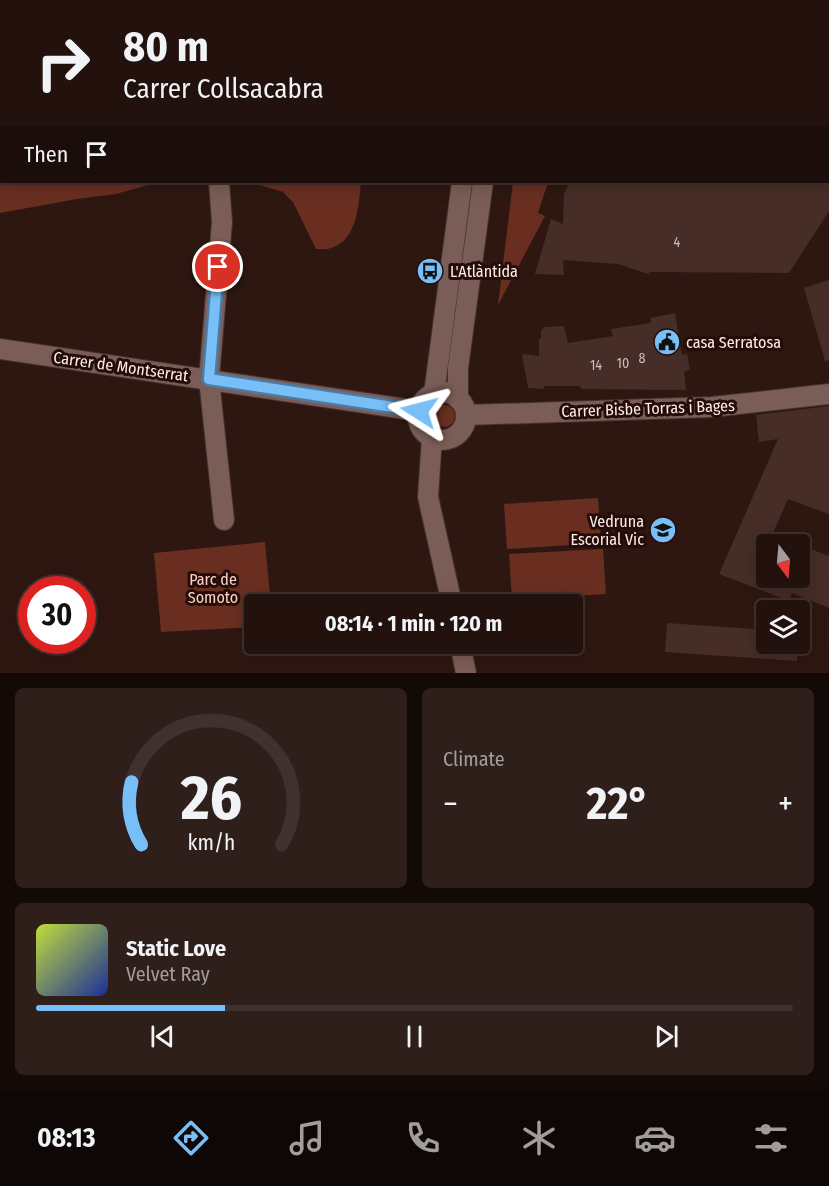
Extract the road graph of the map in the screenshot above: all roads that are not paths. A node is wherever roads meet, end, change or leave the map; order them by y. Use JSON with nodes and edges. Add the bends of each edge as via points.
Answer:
{"nodes":[{"id":1,"x":219,"y":183,"type":"edge"},
{"id":2,"x":462,"y":183,"type":"edge"},
{"id":3,"x":483,"y":183,"type":"edge"},
{"id":4,"x":0,"y":349,"type":"edge"},
{"id":5,"x":209,"y":379,"type":"junction"},
{"id":6,"x":434,"y":394,"type":"junction"},
{"id":7,"x":829,"y":394,"type":"edge"},
{"id":8,"x":462,"y":407,"type":"junction"},
{"id":9,"x":419,"y":411,"type":"junction"},
{"id":10,"x":432,"y":437,"type":"junction"},
{"id":11,"x":224,"y":520,"type":"dead end"},
{"id":12,"x":450,"y":594,"type":"edge"},
{"id":13,"x":462,"y":654,"type":"edge"},
{"id":14,"x":466,"y":673,"type":"edge"}],
"edges":[{"from":1,"to":5,"type":"street","via":[[222,222]]},
{"from":2,"to":6,"type":"street"},
{"from":3,"to":8,"type":"street","via":[[458,368]]},
{"from":4,"to":5,"type":"street","name":"Carrer de Montserrat"},
{"from":5,"to":9,"type":"street","name":"Carrer de Montserrat"},
{"from":5,"to":11,"type":"street"},
{"from":6,"to":8,"type":"street","via":[[447,393]]},
{"from":6,"to":9,"type":"street"},
{"from":7,"to":8,"type":"street","name":"Carrer Bisbe Torras i Bages","via":[[712,407]]},
{"from":8,"to":10,"type":"street","via":[[464,425],[458,434],[448,439]]},
{"from":9,"to":10,"type":"street","via":[[420,424]]},
{"from":10,"to":12,"type":"street","via":[[428,497]]},
{"from":13,"to":14,"type":"street"}]}
